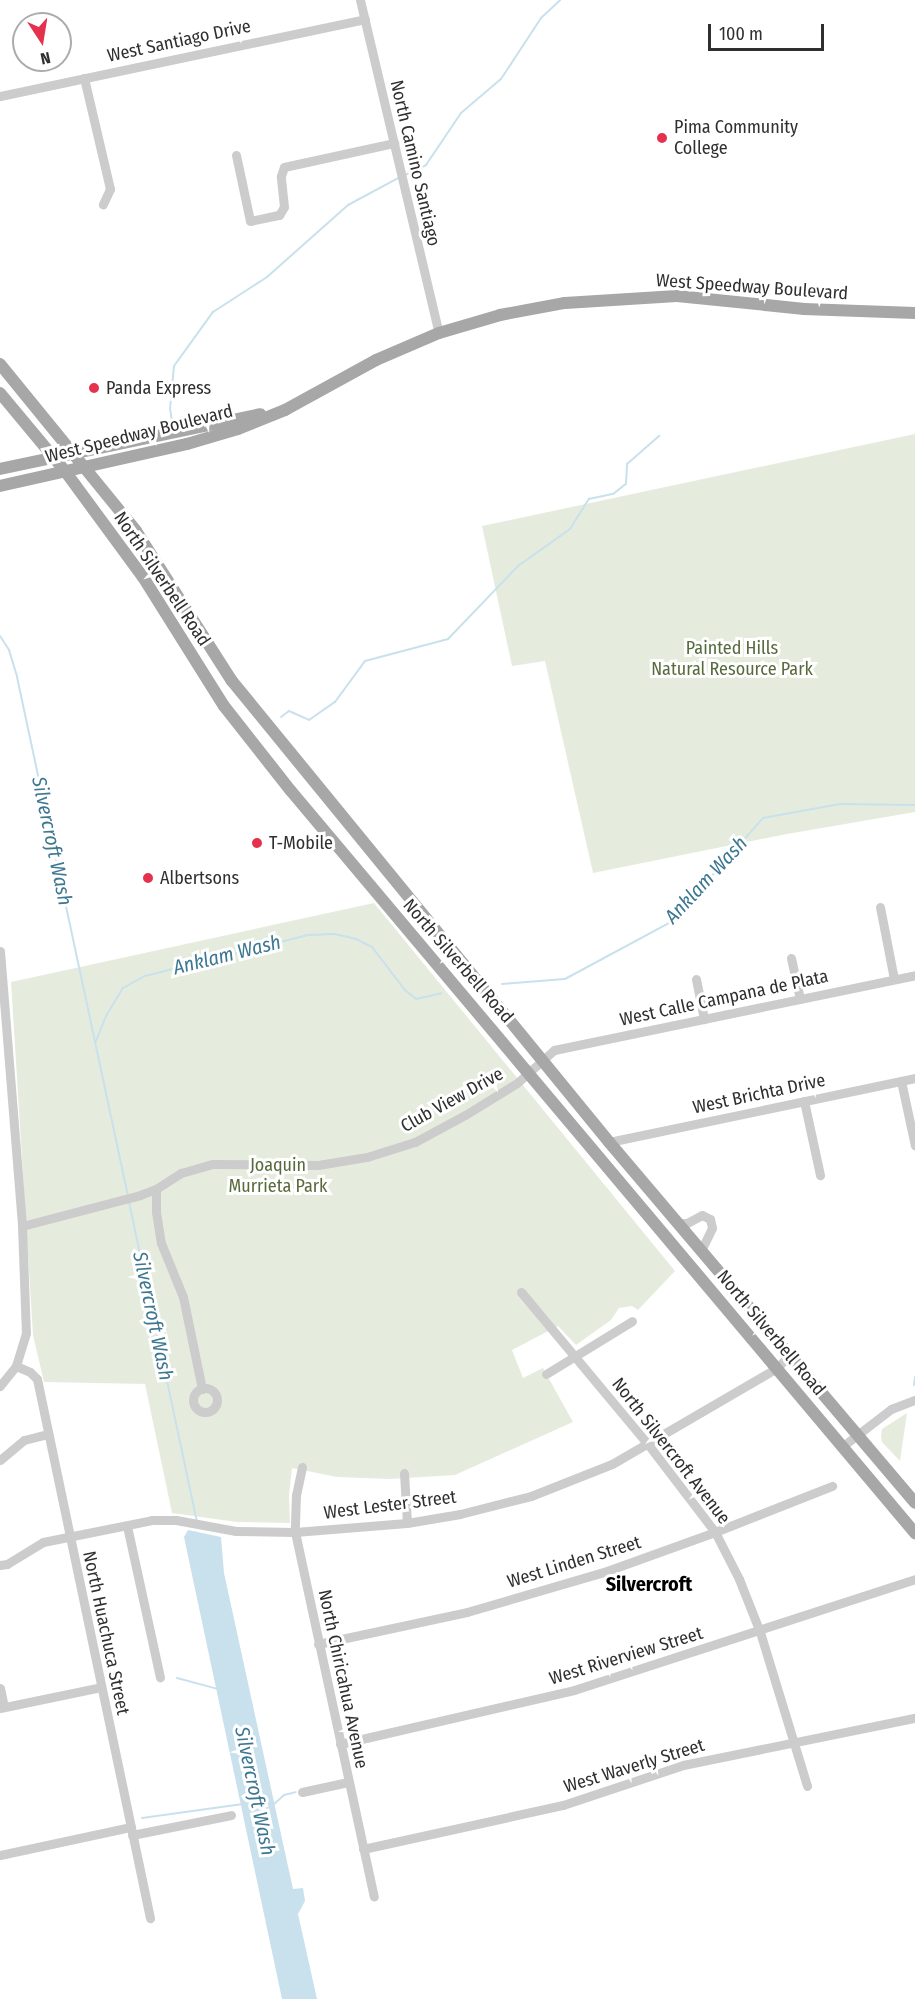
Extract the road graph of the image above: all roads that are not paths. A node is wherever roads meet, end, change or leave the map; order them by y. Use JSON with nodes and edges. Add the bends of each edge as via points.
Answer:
{"nodes":[{"id":1,"x":360,"y":0,"type":"edge"},
{"id":2,"x":365,"y":19,"type":"junction"},
{"id":3,"x":84,"y":78,"type":"junction"},
{"id":4,"x":0,"y":96,"type":"edge"},
{"id":5,"x":394,"y":143,"type":"junction"},
{"id":6,"x":236,"y":155,"type":"dead end"},
{"id":7,"x":103,"y":204,"type":"dead end"},
{"id":8,"x":915,"y":313,"type":"edge"},
{"id":9,"x":439,"y":333,"type":"junction"},
{"id":10,"x":0,"y":364,"type":"edge"},
{"id":11,"x":0,"y":393,"type":"edge"},
{"id":12,"x":285,"y":410,"type":"junction"},
{"id":13,"x":74,"y":454,"type":"junction"},
{"id":14,"x":54,"y":458,"type":"junction"},
{"id":15,"x":85,"y":468,"type":"junction"},
{"id":16,"x":0,"y":470,"type":"edge"},
{"id":17,"x":65,"y":471,"type":"junction"},
{"id":18,"x":0,"y":486,"type":"edge"},
{"id":19,"x":880,"y":907,"type":"dead end"},
{"id":20,"x":0,"y":951,"type":"edge"},
{"id":21,"x":791,"y":958,"type":"dead end"},
{"id":22,"x":915,"y":975,"type":"edge"},
{"id":23,"x":696,"y":979,"type":"dead end"},
{"id":24,"x":894,"y":979,"type":"junction"},
{"id":25,"x":800,"y":999,"type":"junction"},
{"id":26,"x":704,"y":1019,"type":"junction"},
{"id":27,"x":544,"y":1059,"type":"junction"},
{"id":28,"x":529,"y":1072,"type":"junction"},
{"id":29,"x":915,"y":1078,"type":"edge"},
{"id":30,"x":901,"y":1081,"type":"junction"},
{"id":31,"x":804,"y":1101,"type":"junction"},
{"id":32,"x":609,"y":1142,"type":"junction"},
{"id":33,"x":915,"y":1146,"type":"edge"},
{"id":34,"x":596,"y":1152,"type":"junction"},
{"id":35,"x":820,"y":1175,"type":"dead end"},
{"id":36,"x":156,"y":1189,"type":"junction"},
{"id":37,"x":677,"y":1223,"type":"junction"},
{"id":38,"x":22,"y":1227,"type":"junction"},
{"id":39,"x":701,"y":1251,"type":"junction"},
{"id":40,"x":521,"y":1292,"type":"dead end"},
{"id":41,"x":632,"y":1321,"type":"dead end"},
{"id":42,"x":790,"y":1354,"type":"junction"},
{"id":43,"x":575,"y":1357,"type":"junction"},
{"id":44,"x":16,"y":1366,"type":"junction"},
{"id":45,"x":777,"y":1368,"type":"junction"},
{"id":46,"x":546,"y":1374,"type":"dead end"},
{"id":47,"x":0,"y":1386,"type":"edge"},
{"id":48,"x":202,"y":1389,"type":"dead end"},
{"id":49,"x":915,"y":1400,"type":"edge"},
{"id":50,"x":857,"y":1433,"type":"junction"},
{"id":51,"x":48,"y":1434,"type":"junction"},
{"id":52,"x":647,"y":1443,"type":"junction"},
{"id":53,"x":843,"y":1446,"type":"junction"},
{"id":54,"x":0,"y":1460,"type":"edge"},
{"id":55,"x":302,"y":1467,"type":"dead end"},
{"id":56,"x":404,"y":1473,"type":"dead end"},
{"id":57,"x":832,"y":1486,"type":"dead end"},
{"id":58,"x":915,"y":1503,"type":"edge"},
{"id":59,"x":407,"y":1523,"type":"junction"},
{"id":60,"x":127,"y":1526,"type":"junction"},
{"id":61,"x":295,"y":1532,"type":"junction"},
{"id":62,"x":715,"y":1532,"type":"junction"},
{"id":63,"x":915,"y":1533,"type":"edge"},
{"id":64,"x":69,"y":1536,"type":"junction"},
{"id":65,"x":0,"y":1565,"type":"edge"},
{"id":66,"x":915,"y":1579,"type":"edge"},
{"id":67,"x":760,"y":1632,"type":"junction"},
{"id":68,"x":318,"y":1644,"type":"junction"},
{"id":69,"x":160,"y":1677,"type":"dead end"},
{"id":70,"x":101,"y":1687,"type":"junction"},
{"id":71,"x":0,"y":1688,"type":"edge"},
{"id":72,"x":2,"y":1708,"type":"edge"},
{"id":73,"x":915,"y":1718,"type":"edge"},
{"id":74,"x":795,"y":1741,"type":"junction"},
{"id":75,"x":340,"y":1744,"type":"junction"},
{"id":76,"x":348,"y":1782,"type":"junction"},
{"id":77,"x":807,"y":1786,"type":"dead end"},
{"id":78,"x":302,"y":1792,"type":"dead end"},
{"id":79,"x":231,"y":1815,"type":"dead end"},
{"id":80,"x":132,"y":1831,"type":"junction"},
{"id":81,"x":363,"y":1849,"type":"junction"},
{"id":82,"x":0,"y":1855,"type":"edge"},
{"id":83,"x":374,"y":1897,"type":"dead end"},
{"id":84,"x":150,"y":1918,"type":"dead end"}],
"edges":[{"from":1,"to":2,"type":"street","name":"North Camino Santiago"},
{"from":2,"to":3,"type":"street","name":"West Santiago Drive"},
{"from":2,"to":5,"type":"street","name":"North Camino Santiago"},
{"from":3,"to":4,"type":"street","name":"West Santiago Drive"},
{"from":3,"to":7,"type":"street","via":[[110,189]]},
{"from":5,"to":6,"type":"street","via":[[284,167],[284,207],[279,215],[250,221]]},
{"from":5,"to":9,"type":"street","name":"North Camino Santiago"},
{"from":8,"to":9,"type":"main road","name":"West Speedway Boulevard","via":[[804,309],[676,296],[565,303],[500,315]]},
{"from":9,"to":12,"type":"main road","name":"West Speedway Boulevard","via":[[376,360]]},
{"from":10,"to":13,"type":"main road","name":"North Silverbell Road"},
{"from":11,"to":14,"type":"main road","name":"North Silverbell Road"},
{"from":12,"to":13,"type":"main road","name":"West Speedway Boulevard"},
{"from":12,"to":15,"type":"main road","name":"West Speedway Boulevard","via":[[194,443]]},
{"from":13,"to":14,"type":"main road","name":"West Speedway Boulevard"},
{"from":13,"to":15,"type":"main road","name":"North Silverbell Road"},
{"from":14,"to":16,"type":"main road","name":"West Speedway Boulevard"},
{"from":14,"to":17,"type":"main road","name":"North Silverbell Road"},
{"from":15,"to":17,"type":"main road","name":"West Speedway Boulevard"},
{"from":15,"to":27,"type":"main road","name":"North Silverbell Road","via":[[136,531],[228,676]]},
{"from":17,"to":18,"type":"main road","name":"West Speedway Boulevard"},
{"from":17,"to":28,"type":"main road","name":"North Silverbell Road","via":[[143,577],[224,706],[346,859]]},
{"from":19,"to":24,"type":"street"},
{"from":20,"to":38,"type":"street"},
{"from":21,"to":25,"type":"street"},
{"from":22,"to":24,"type":"street","name":"West Calle Campana de Plata"},
{"from":23,"to":26,"type":"street"},
{"from":24,"to":25,"type":"street","name":"West Calle Campana de Plata"},
{"from":25,"to":26,"type":"street","name":"West Calle Campana de Plata"},
{"from":26,"to":27,"type":"street","name":"West Calle Campana de Plata","via":[[554,1050]]},
{"from":27,"to":28,"type":"street","name":"Club View Drive"},
{"from":27,"to":32,"type":"main road","name":"North Silverbell Road"},
{"from":28,"to":34,"type":"main road","name":"North Silverbell Road"},
{"from":28,"to":36,"type":"street","name":"Club View Drive","via":[[465,1115],[415,1142],[318,1165],[213,1164],[181,1173]]},
{"from":29,"to":30,"type":"street","name":"West Brichta Drive"},
{"from":30,"to":31,"type":"street","name":"West Brichta Drive"},
{"from":30,"to":33,"type":"street"},
{"from":31,"to":32,"type":"street","name":"West Brichta Drive"},
{"from":31,"to":35,"type":"street"},
{"from":32,"to":34,"type":"main road"},
{"from":32,"to":37,"type":"main road","name":"North Silverbell Road"},
{"from":34,"to":45,"type":"main road","name":"North Silverbell Road"},
{"from":36,"to":38,"type":"street","name":"Club View Drive"},
{"from":36,"to":48,"type":"street","via":[[161,1243],[183,1297]]},
{"from":37,"to":39,"type":"main road","name":"North Silverbell Road"},
{"from":37,"to":39,"type":"street","via":[[687,1223],[702,1215],[710,1220],[712,1228]]},
{"from":38,"to":44,"type":"street","via":[[26,1333]]},
{"from":39,"to":42,"type":"main road","name":"North Silverbell Road"},
{"from":40,"to":43,"type":"street","name":"North Silvercroft Avenue"},
{"from":41,"to":43,"type":"street"},
{"from":42,"to":45,"type":"street","name":"West Lester Street"},
{"from":42,"to":50,"type":"main road","name":"North Silverbell Road"},
{"from":43,"to":46,"type":"street"},
{"from":43,"to":52,"type":"street","name":"North Silvercroft Avenue"},
{"from":44,"to":47,"type":"street"},
{"from":44,"to":51,"type":"street","name":"North Huachuca Street","via":[[37,1380]]},
{"from":45,"to":52,"type":"street","name":"West Lester Street"},
{"from":45,"to":53,"type":"main road","name":"North Silverbell Road"},
{"from":49,"to":50,"type":"street","via":[[891,1409]]},
{"from":50,"to":53,"type":"street"},
{"from":50,"to":58,"type":"main road","name":"North Silverbell Road"},
{"from":51,"to":54,"type":"street","via":[[24,1440]]},
{"from":51,"to":64,"type":"street","name":"North Huachuca Street"},
{"from":52,"to":59,"type":"street","name":"West Lester Street","via":[[612,1464],[531,1496]]},
{"from":52,"to":62,"type":"street","name":"North Silvercroft Avenue"},
{"from":53,"to":63,"type":"main road","name":"North Silverbell Road"},
{"from":55,"to":61,"type":"street","name":"North Chiricahua Avenue"},
{"from":56,"to":59,"type":"street"},
{"from":57,"to":62,"type":"street","name":"West Linden Street"},
{"from":59,"to":61,"type":"street","name":"West Lester Street"},
{"from":60,"to":61,"type":"street","name":"West Lester Street","via":[[152,1520],[236,1531]]},
{"from":60,"to":64,"type":"street","name":"West Lester Street"},
{"from":60,"to":69,"type":"street"},
{"from":61,"to":68,"type":"street","name":"North Chiricahua Avenue"},
{"from":62,"to":67,"type":"street","name":"North Silvercroft Avenue"},
{"from":62,"to":68,"type":"street","name":"West Linden Street","via":[[604,1572],[467,1612]]},
{"from":64,"to":65,"type":"street","name":"West Lester Street","via":[[43,1542]]},
{"from":64,"to":70,"type":"street","name":"North Huachuca Street"},
{"from":66,"to":67,"type":"street","name":"West Riverview Street"},
{"from":67,"to":74,"type":"street","name":"North Silvercroft Avenue"},
{"from":67,"to":75,"type":"street","name":"West Riverview Street","via":[[574,1690]]},
{"from":68,"to":75,"type":"street","name":"North Chiricahua Avenue"},
{"from":70,"to":72,"type":"street"},
{"from":70,"to":80,"type":"street","name":"North Huachuca Street"},
{"from":71,"to":72,"type":"street"},
{"from":73,"to":74,"type":"street","name":"West Waverly Street"},
{"from":74,"to":77,"type":"street","name":"North Silvercroft Avenue"},
{"from":74,"to":81,"type":"street","name":"West Waverly Street","via":[[683,1765],[563,1805]]},
{"from":75,"to":76,"type":"street","name":"North Chiricahua Avenue"},
{"from":76,"to":78,"type":"street"},
{"from":76,"to":81,"type":"street","name":"North Chiricahua Avenue"},
{"from":79,"to":80,"type":"street"},
{"from":80,"to":82,"type":"street"},
{"from":80,"to":84,"type":"street","name":"North Huachuca Street"},
{"from":81,"to":83,"type":"street","name":"North Chiricahua Avenue"}]}
